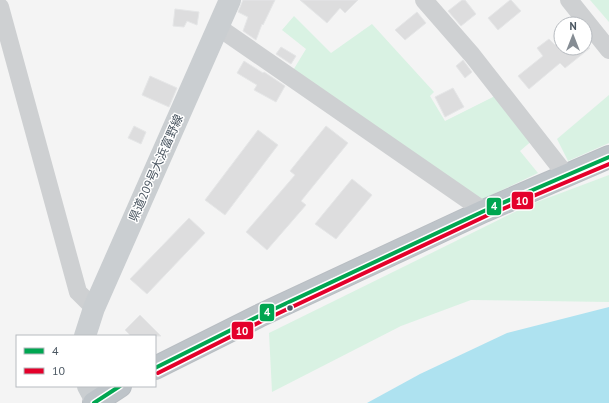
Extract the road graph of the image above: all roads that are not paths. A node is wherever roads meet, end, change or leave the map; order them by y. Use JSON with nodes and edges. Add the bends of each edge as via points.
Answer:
{"nodes":[{"id":1,"x":230,"y":0,"type":"edge"},
{"id":2,"x":424,"y":0,"type":"edge"},
{"id":3,"x":569,"y":0,"type":"edge"},
{"id":4,"x":0,"y":7,"type":"edge"},
{"id":5,"x":218,"y":27,"type":"junction"},
{"id":6,"x":609,"y":50,"type":"edge"},
{"id":7,"x":609,"y":157,"type":"edge"},
{"id":8,"x":566,"y":175,"type":"junction"},
{"id":9,"x":484,"y":211,"type":"junction"},
{"id":10,"x":94,"y":308,"type":"junction"},
{"id":11,"x":85,"y":335,"type":"edge"},
{"id":12,"x":156,"y":368,"type":"edge"},
{"id":13,"x":117,"y":387,"type":"edge"},
{"id":14,"x":92,"y":397,"type":"edge"}],
"edges":[{"from":1,"to":5,"type":"main road","name":"県道209号大浜富野線"},
{"from":2,"to":8,"type":"street","via":[[472,55]]},
{"from":3,"to":6,"type":"street"},
{"from":4,"to":10,"type":"street","via":[[78,292]]},
{"from":5,"to":9,"type":"street"},
{"from":5,"to":10,"type":"main road","name":"県道209号大浜富野線"},
{"from":7,"to":8,"type":"highway"},
{"from":8,"to":9,"type":"highway"},
{"from":9,"to":12,"type":"highway","via":[[259,316]]},
{"from":10,"to":11,"type":"main road","name":"県道209号大浜富野線"},
{"from":13,"to":14,"type":"highway"}]}
